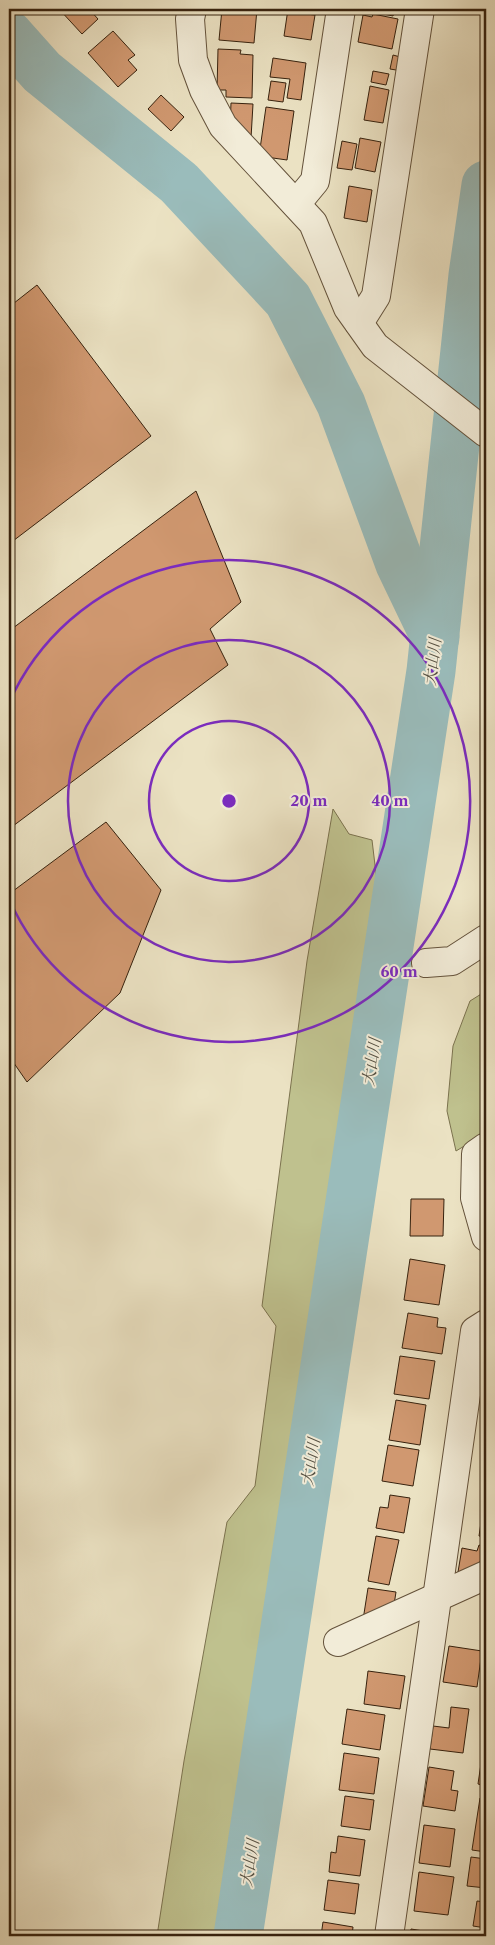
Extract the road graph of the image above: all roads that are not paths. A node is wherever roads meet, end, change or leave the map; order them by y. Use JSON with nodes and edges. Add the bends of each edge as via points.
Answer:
{"nodes":[{"id":1,"x":341,"y":9,"type":"edge"},
{"id":2,"x":420,"y":9,"type":"edge"},
{"id":3,"x":185,"y":12,"type":"edge"},
{"id":4,"x":296,"y":204,"type":"junction"},
{"id":5,"x":359,"y":323,"type":"junction"},
{"id":6,"x":486,"y":433,"type":"edge"},
{"id":7,"x":486,"y":939,"type":"edge"},
{"id":8,"x":426,"y":964,"type":"dead end"},
{"id":9,"x":486,"y":1147,"type":"edge"},
{"id":10,"x":486,"y":1238,"type":"edge"},
{"id":11,"x":486,"y":1324,"type":"edge"},
{"id":12,"x":486,"y":1575,"type":"edge"},
{"id":13,"x":438,"y":1597,"type":"junction"},
{"id":14,"x":338,"y":1642,"type":"dead end"},
{"id":15,"x":389,"y":1936,"type":"edge"}],
"edges":[{"from":1,"to":4,"type":"street","via":[[315,181]]},
{"from":2,"to":5,"type":"street","via":[[376,296]]},
{"from":3,"to":4,"type":"street","via":[[193,60],[223,126]]},
{"from":4,"to":5,"type":"street","via":[[312,223],[348,308]]},
{"from":5,"to":6,"type":"street","via":[[375,346]]},
{"from":7,"to":8,"type":"street","via":[[452,961]]},
{"from":9,"to":10,"type":"street","via":[[476,1154],[474,1198]]},
{"from":11,"to":13,"type":"street","via":[[475,1331]]},
{"from":12,"to":13,"type":"street"},
{"from":13,"to":14,"type":"street"},
{"from":13,"to":15,"type":"street"}]}
